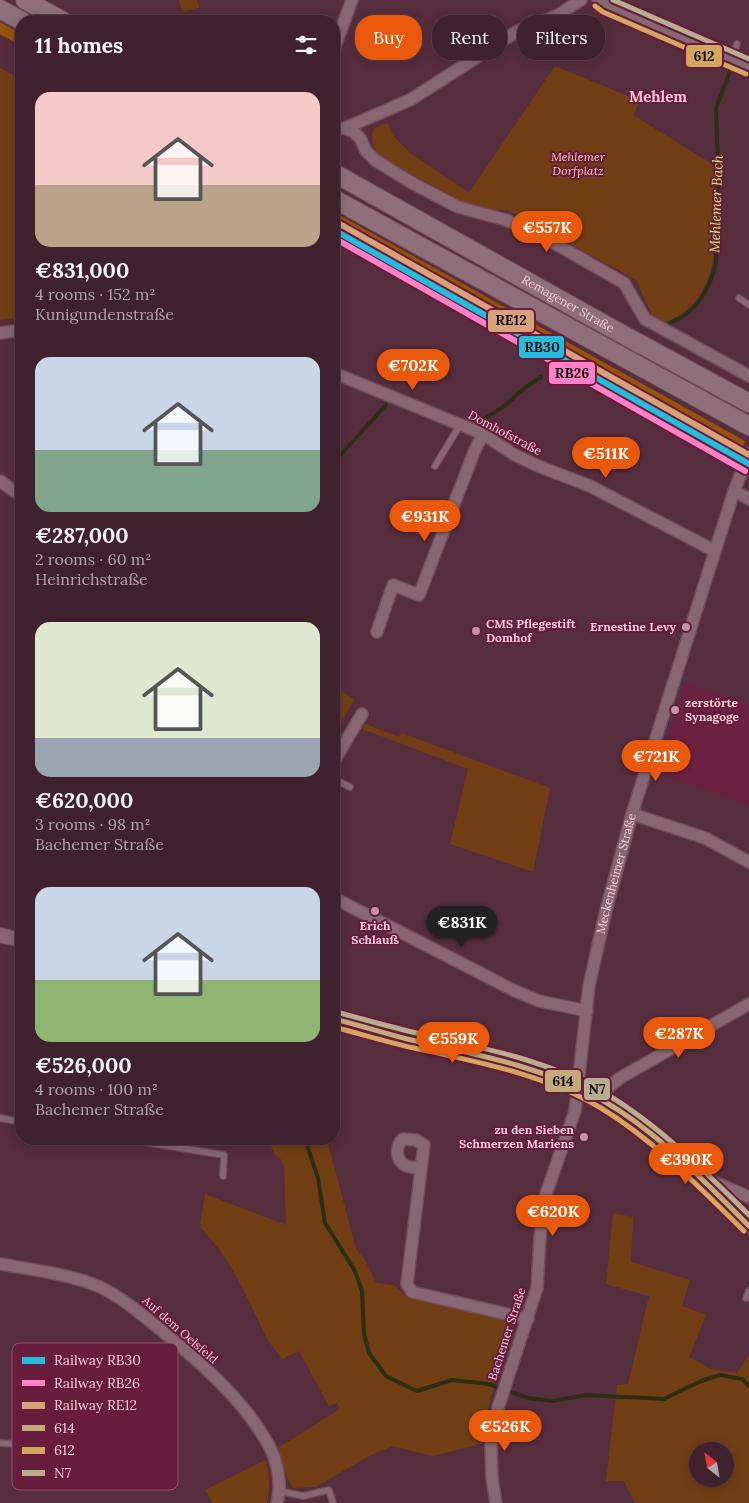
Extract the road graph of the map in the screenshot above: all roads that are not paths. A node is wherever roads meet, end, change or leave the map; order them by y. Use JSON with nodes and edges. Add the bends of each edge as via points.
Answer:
{"nodes":[{"id":1,"x":25,"y":0,"type":"edge"},
{"id":2,"x":352,"y":0,"type":"edge"},
{"id":3,"x":581,"y":0,"type":"edge"},
{"id":4,"x":598,"y":0,"type":"edge"},
{"id":5,"x":0,"y":9,"type":"edge"},
{"id":6,"x":52,"y":15,"type":"edge"},
{"id":7,"x":15,"y":17,"type":"edge"},
{"id":8,"x":340,"y":33,"type":"edge"},
{"id":9,"x":738,"y":44,"type":"dead end"},
{"id":10,"x":732,"y":59,"type":"junction"},
{"id":11,"x":749,"y":67,"type":"edge"},
{"id":12,"x":340,"y":128,"type":"edge"},
{"id":13,"x":340,"y":128,"type":"edge"},
{"id":14,"x":340,"y":177,"type":"edge"},
{"id":15,"x":340,"y":202,"type":"edge"},
{"id":16,"x":739,"y":298,"type":"dead end"},
{"id":17,"x":749,"y":304,"type":"edge"},
{"id":18,"x":15,"y":331,"type":"edge"},
{"id":19,"x":0,"y":333,"type":"edge"},
{"id":20,"x":340,"y":375,"type":"edge"},
{"id":21,"x":749,"y":376,"type":"edge"},
{"id":22,"x":749,"y":403,"type":"edge"},
{"id":23,"x":460,"y":425,"type":"junction"},
{"id":24,"x":749,"y":426,"type":"edge"},
{"id":25,"x":483,"y":434,"type":"junction"},
{"id":26,"x":749,"y":454,"type":"edge"},
{"id":27,"x":435,"y":466,"type":"dead end"},
{"id":28,"x":0,"y":481,"type":"edge"},
{"id":29,"x":734,"y":491,"type":"junction"},
{"id":30,"x":15,"y":492,"type":"edge"},
{"id":31,"x":749,"y":499,"type":"edge"},
{"id":32,"x":715,"y":550,"type":"junction"},
{"id":33,"x":377,"y":632,"type":"dead end"},
{"id":34,"x":362,"y":714,"type":"dead end"},
{"id":35,"x":340,"y":752,"type":"edge"},
{"id":36,"x":340,"y":782,"type":"edge"},
{"id":37,"x":350,"y":787,"type":"dead end"},
{"id":38,"x":632,"y":814,"type":"junction"},
{"id":39,"x":749,"y":862,"type":"edge"},
{"id":40,"x":340,"y":901,"type":"edge"},
{"id":41,"x":0,"y":935,"type":"edge"},
{"id":42,"x":15,"y":939,"type":"edge"},
{"id":43,"x":749,"y":993,"type":"edge"},
{"id":44,"x":745,"y":1006,"type":"edge"},
{"id":45,"x":586,"y":1011,"type":"junction"},
{"id":46,"x":340,"y":1021,"type":"edge"},
{"id":47,"x":579,"y":1088,"type":"junction"},
{"id":48,"x":596,"y":1097,"type":"junction"},
{"id":49,"x":0,"y":1118,"type":"edge"},
{"id":50,"x":15,"y":1121,"type":"edge"},
{"id":51,"x":162,"y":1145,"type":"edge"},
{"id":52,"x":421,"y":1168,"type":"dead end"},
{"id":53,"x":697,"y":1175,"type":"junction"},
{"id":54,"x":223,"y":1176,"type":"dead end"},
{"id":55,"x":749,"y":1197,"type":"edge"},
{"id":56,"x":748,"y":1222,"type":"edge"},
{"id":57,"x":0,"y":1264,"type":"edge"},
{"id":58,"x":749,"y":1291,"type":"edge"},
{"id":59,"x":746,"y":1298,"type":"dead end"},
{"id":60,"x":528,"y":1319,"type":"junction"},
{"id":61,"x":177,"y":1343,"type":"edge"},
{"id":62,"x":178,"y":1344,"type":"edge"},
{"id":63,"x":280,"y":1491,"type":"junction"},
{"id":64,"x":276,"y":1503,"type":"edge"},
{"id":65,"x":333,"y":1503,"type":"edge"},
{"id":66,"x":496,"y":1503,"type":"edge"}],
"edges":[{"from":1,"to":6,"type":"main road"},
{"from":2,"to":8,"type":"street"},
{"from":3,"to":12,"type":"street","via":[[558,15],[516,32],[410,100]]},
{"from":4,"to":10,"type":"street"},
{"from":5,"to":7,"type":"main road"},
{"from":9,"to":10,"type":"lane"},
{"from":10,"to":11,"type":"street"},
{"from":13,"to":21,"type":"street","via":[[354,132],[375,160],[412,183],[458,207],[506,220],[540,235],[624,283],[646,319]]},
{"from":14,"to":22,"type":"main road","name":"Remagener Straße"},
{"from":15,"to":24,"type":"main road","name":"Remagener Straße"},
{"from":16,"to":17,"type":"lane"},
{"from":18,"to":19,"type":"street"},
{"from":20,"to":23,"type":"street","name":"Domhofstraße"},
{"from":23,"to":25,"type":"street","name":"Domhofstraße"},
{"from":23,"to":27,"type":"lane"},
{"from":25,"to":32,"type":"street","name":"Domhofstraße","via":[[530,462],[590,486]]},
{"from":25,"to":33,"type":"street","via":[[419,595],[393,585]]},
{"from":26,"to":29,"type":"street","name":"Meckenheimer Straße"},
{"from":28,"to":30,"type":"street"},
{"from":29,"to":31,"type":"street"},
{"from":29,"to":32,"type":"street","name":"Meckenheimer Straße"},
{"from":32,"to":38,"type":"street","name":"Meckenheimer Straße"},
{"from":34,"to":35,"type":"street"},
{"from":36,"to":37,"type":"lane"},
{"from":38,"to":39,"type":"street","via":[[705,838]]},
{"from":38,"to":45,"type":"street","name":"Meckenheimer Straße","via":[[589,986]]},
{"from":40,"to":45,"type":"street","via":[[515,991],[539,1001]]},
{"from":41,"to":42,"type":"street"},
{"from":43,"to":44,"type":"street"},
{"from":44,"to":48,"type":"street","via":[[620,1078]]},
{"from":45,"to":47,"type":"street","name":"Meckenheimer Straße"},
{"from":46,"to":47,"type":"street","via":[[505,1062]]},
{"from":47,"to":48,"type":"street"},
{"from":47,"to":60,"type":"street","name":"Bachemer Straße","via":[[575,1110],[546,1194],[536,1288]]},
{"from":48,"to":53,"type":"street","via":[[639,1125]]},
{"from":49,"to":50,"type":"lane"},
{"from":51,"to":54,"type":"lane","via":[[224,1155]]},
{"from":52,"to":60,"type":"street","via":[[407,1284],[412,1292]]},
{"from":53,"to":55,"type":"street"},
{"from":53,"to":56,"type":"street"},
{"from":57,"to":61,"type":"street","name":"Auf dem Oelsfeld","via":[[100,1287],[129,1304]]},
{"from":58,"to":59,"type":"lane"},
{"from":60,"to":66,"type":"street","name":"Bachemer Straße","via":[[501,1399],[491,1445]]},
{"from":62,"to":63,"type":"street","name":"Auf dem Oelsfeld","via":[[236,1400],[268,1445],[276,1464]]},
{"from":63,"to":64,"type":"street","name":"Auf dem Oelsfeld"},
{"from":63,"to":65,"type":"lane","via":[[303,1496],[329,1490]]}]}
